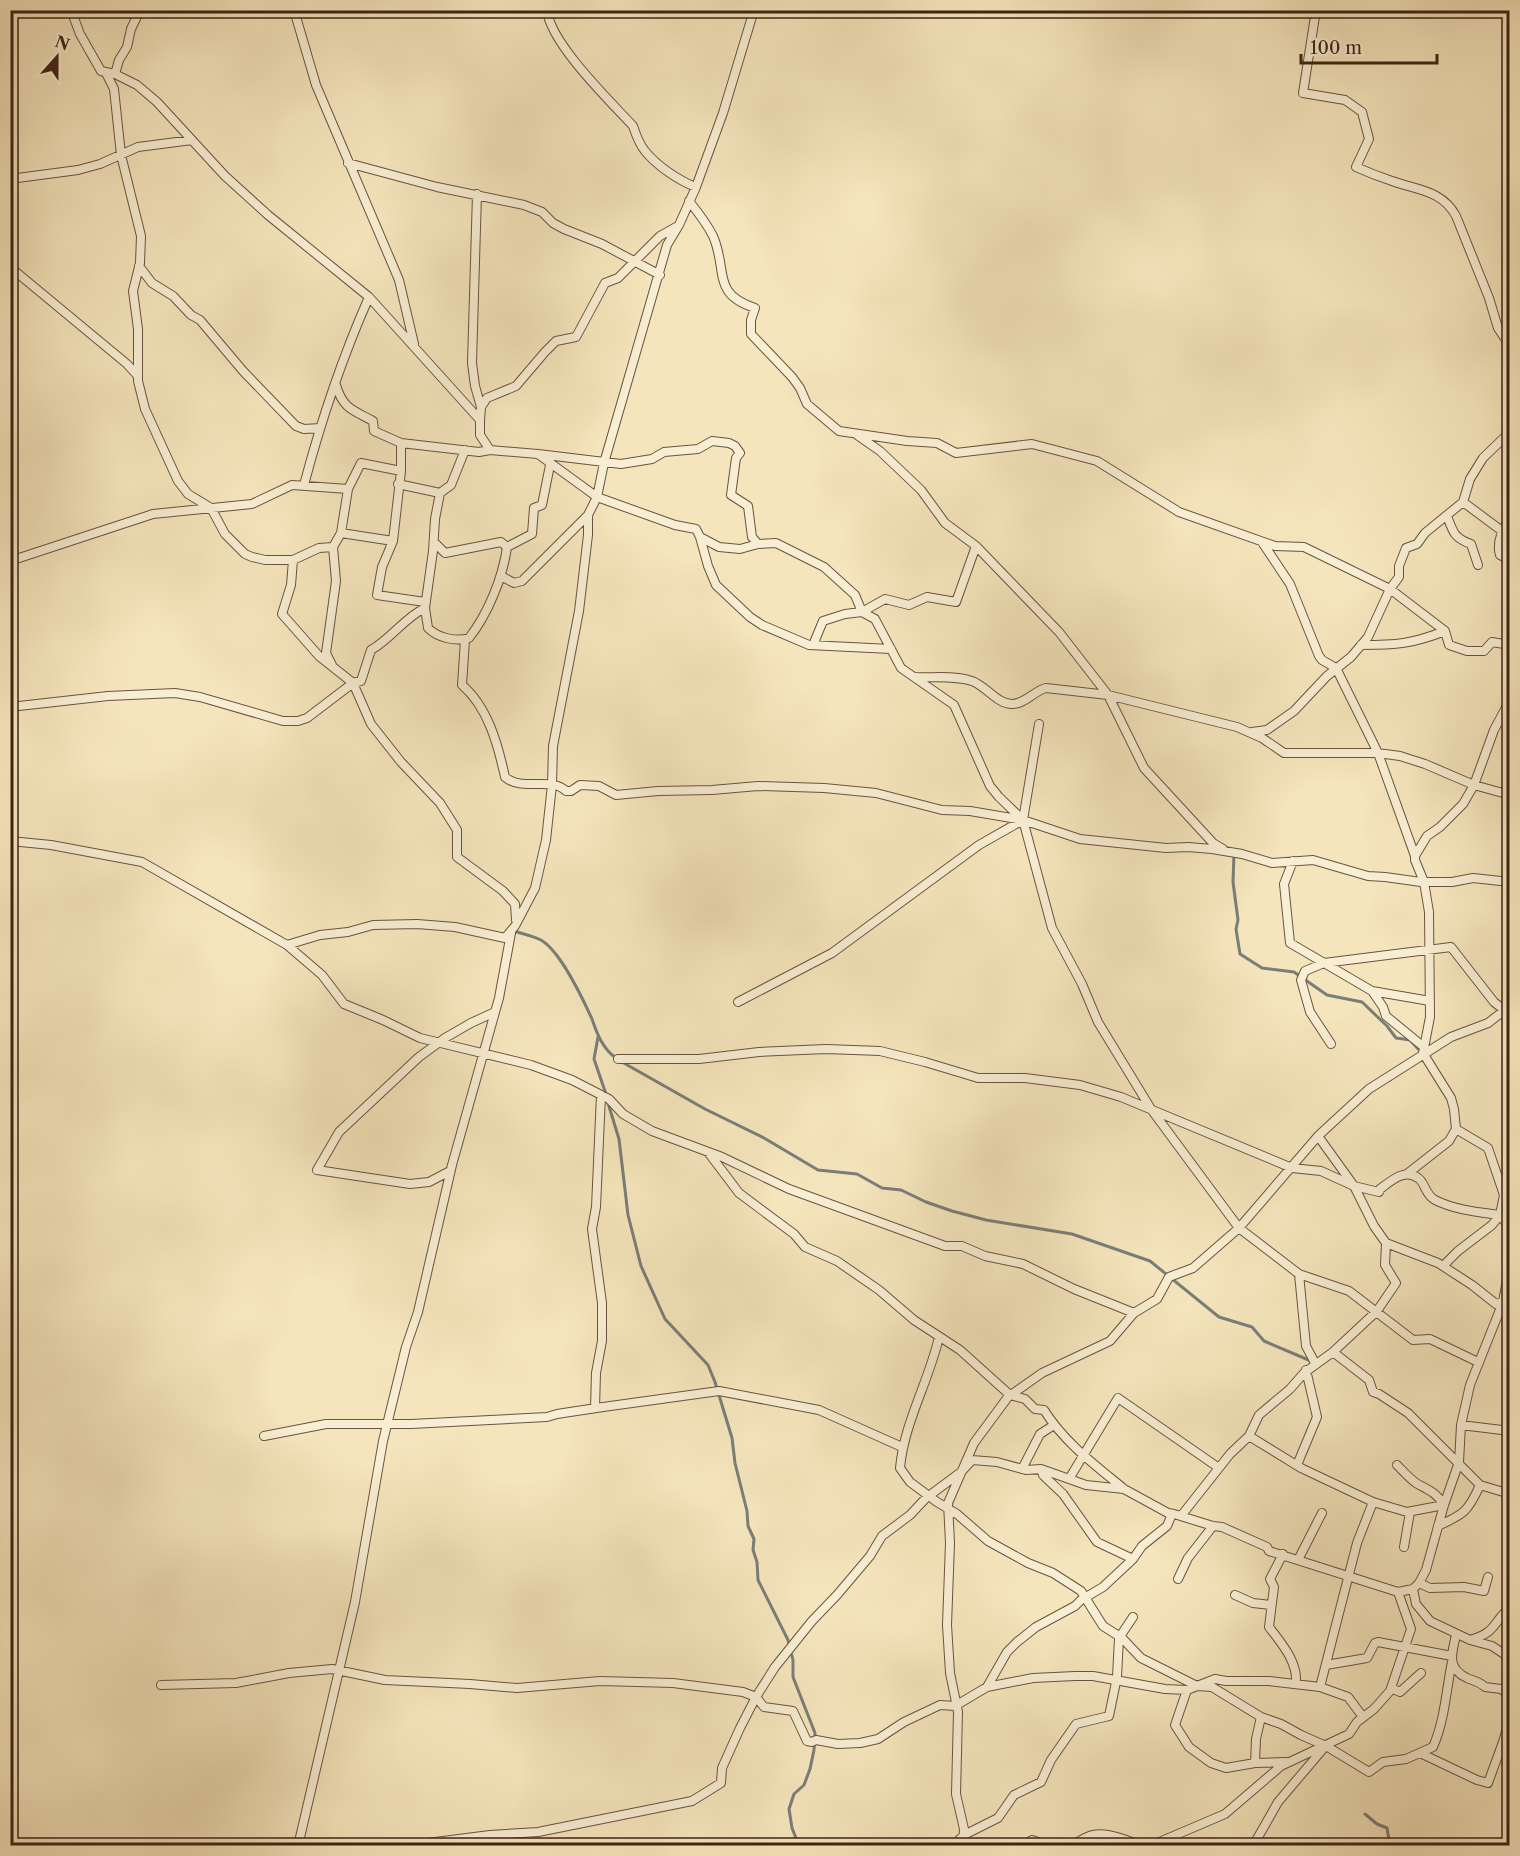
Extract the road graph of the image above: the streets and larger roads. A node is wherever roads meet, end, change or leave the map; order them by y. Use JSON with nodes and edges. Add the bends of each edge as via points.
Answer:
{"nodes":[{"id":1,"x":14,"y":10,"type":"edge"},
{"id":2,"x":71,"y":10,"type":"edge"},
{"id":3,"x":140,"y":10,"type":"edge"},
{"id":4,"x":294,"y":10,"type":"edge"},
{"id":5,"x":547,"y":10,"type":"edge"},
{"id":6,"x":754,"y":10,"type":"edge"},
{"id":7,"x":1316,"y":10,"type":"edge"},
{"id":8,"x":10,"y":30,"type":"edge"},
{"id":9,"x":106,"y":73,"type":"junction"},
{"id":10,"x":115,"y":74,"type":"junction"},
{"id":11,"x":192,"y":140,"type":"junction"},
{"id":12,"x":120,"y":155,"type":"junction"},
{"id":13,"x":348,"y":163,"type":"junction"},
{"id":14,"x":10,"y":178,"type":"edge"},
{"id":15,"x":696,"y":187,"type":"junction"},
{"id":16,"x":477,"y":194,"type":"junction"},
{"id":17,"x":689,"y":201,"type":"junction"},
{"id":18,"x":680,"y":225,"type":"junction"},
{"id":19,"x":634,"y":262,"type":"junction"},
{"id":20,"x":139,"y":266,"type":"junction"},
{"id":21,"x":10,"y":267,"type":"edge"},
{"id":22,"x":660,"y":274,"type":"junction"},
{"id":23,"x":369,"y":297,"type":"junction"},
{"id":24,"x":414,"y":346,"type":"junction"},
{"id":25,"x":1509,"y":346,"type":"edge"},
{"id":26,"x":137,"y":375,"type":"junction"},
{"id":27,"x":336,"y":384,"type":"junction"},
{"id":28,"x":482,"y":407,"type":"junction"},
{"id":29,"x":480,"y":420,"type":"junction"},
{"id":30,"x":320,"y":428,"type":"junction"},
{"id":31,"x":1509,"y":432,"type":"edge"},
{"id":32,"x":855,"y":434,"type":"junction"},
{"id":33,"x":401,"y":443,"type":"junction"},
{"id":34,"x":465,"y":450,"type":"junction"},
{"id":35,"x":490,"y":450,"type":"junction"},
{"id":36,"x":538,"y":454,"type":"junction"},
{"id":37,"x":604,"y":463,"type":"junction"},
{"id":38,"x":550,"y":465,"type":"junction"},
{"id":39,"x":401,"y":471,"type":"junction"},
{"id":40,"x":398,"y":483,"type":"junction"},
{"id":41,"x":304,"y":485,"type":"junction"},
{"id":42,"x":348,"y":489,"type":"junction"},
{"id":43,"x":440,"y":493,"type":"junction"},
{"id":44,"x":597,"y":497,"type":"junction"},
{"id":45,"x":1463,"y":502,"type":"junction"},
{"id":46,"x":211,"y":508,"type":"junction"},
{"id":47,"x":588,"y":515,"type":"junction"},
{"id":48,"x":1447,"y":516,"type":"junction"},
{"id":49,"x":1509,"y":517,"type":"edge"},
{"id":50,"x":1502,"y":531,"type":"junction"},
{"id":51,"x":341,"y":533,"type":"junction"},
{"id":52,"x":700,"y":537,"type":"junction"},
{"id":53,"x":393,"y":540,"type":"junction"},
{"id":54,"x":434,"y":542,"type":"junction"},
{"id":55,"x":1262,"y":542,"type":"junction"},
{"id":56,"x":758,"y":544,"type":"junction"},
{"id":57,"x":976,"y":546,"type":"junction"},
{"id":58,"x":333,"y":547,"type":"junction"},
{"id":59,"x":507,"y":547,"type":"junction"},
{"id":60,"x":293,"y":560,"type":"junction"},
{"id":61,"x":1509,"y":560,"type":"edge"},
{"id":62,"x":10,"y":561,"type":"edge"},
{"id":63,"x":1478,"y":565,"type":"dead end"},
{"id":64,"x":501,"y":576,"type":"junction"},
{"id":65,"x":1390,"y":589,"type":"junction"},
{"id":66,"x":425,"y":605,"type":"junction"},
{"id":67,"x":862,"y":612,"type":"junction"},
{"id":68,"x":1445,"y":631,"type":"junction"},
{"id":69,"x":465,"y":640,"type":"junction"},
{"id":70,"x":813,"y":645,"type":"junction"},
{"id":71,"x":1361,"y":645,"type":"junction"},
{"id":72,"x":1509,"y":645,"type":"edge"},
{"id":73,"x":891,"y":649,"type":"junction"},
{"id":74,"x":1336,"y":668,"type":"junction"},
{"id":75,"x":335,"y":670,"type":"junction"},
{"id":76,"x":914,"y":677,"type":"junction"},
{"id":77,"x":353,"y":683,"type":"junction"},
{"id":78,"x":1108,"y":694,"type":"junction"},
{"id":79,"x":1509,"y":700,"type":"edge"},
{"id":80,"x":10,"y":707,"type":"edge"},
{"id":81,"x":1039,"y":724,"type":"dead end"},
{"id":82,"x":1250,"y":733,"type":"junction"},
{"id":83,"x":1378,"y":753,"type":"junction"},
{"id":84,"x":1474,"y":784,"type":"junction"},
{"id":85,"x":552,"y":785,"type":"junction"},
{"id":86,"x":1509,"y":795,"type":"edge"},
{"id":87,"x":1023,"y":820,"type":"junction"},
{"id":88,"x":10,"y":841,"type":"edge"},
{"id":89,"x":1227,"y":852,"type":"junction"},
{"id":90,"x":1415,"y":856,"type":"junction"},
{"id":91,"x":1293,"y":861,"type":"junction"},
{"id":92,"x":1424,"y":882,"type":"junction"},
{"id":93,"x":1509,"y":882,"type":"edge"},
{"id":94,"x":514,"y":926,"type":"junction"},
{"id":95,"x":287,"y":945,"type":"junction"},
{"id":96,"x":1429,"y":949,"type":"junction"},
{"id":97,"x":1324,"y":963,"type":"junction"},
{"id":98,"x":1372,"y":991,"type":"junction"},
{"id":99,"x":1430,"y":1001,"type":"junction"},
{"id":100,"x":738,"y":1002,"type":"dead end"},
{"id":101,"x":1507,"y":1008,"type":"edge"},
{"id":102,"x":495,"y":1012,"type":"junction"},
{"id":103,"x":1509,"y":1021,"type":"edge"},
{"id":104,"x":438,"y":1043,"type":"junction"},
{"id":105,"x":1331,"y":1044,"type":"dead end"},
{"id":106,"x":1424,"y":1051,"type":"junction"},
{"id":107,"x":484,"y":1054,"type":"junction"},
{"id":108,"x":618,"y":1059,"type":"dead end"},
{"id":109,"x":601,"y":1095,"type":"junction"},
{"id":110,"x":1151,"y":1109,"type":"junction"},
{"id":111,"x":1456,"y":1129,"type":"junction"},
{"id":112,"x":1318,"y":1136,"type":"junction"},
{"id":113,"x":708,"y":1152,"type":"junction"},
{"id":114,"x":1292,"y":1168,"type":"junction"},
{"id":115,"x":450,"y":1171,"type":"junction"},
{"id":116,"x":1407,"y":1173,"type":"junction"},
{"id":117,"x":1354,"y":1186,"type":"junction"},
{"id":118,"x":1500,"y":1215,"type":"junction"},
{"id":119,"x":1239,"y":1228,"type":"junction"},
{"id":120,"x":1509,"y":1228,"type":"edge"},
{"id":121,"x":1386,"y":1243,"type":"junction"},
{"id":122,"x":1509,"y":1263,"type":"edge"},
{"id":123,"x":1443,"y":1266,"type":"junction"},
{"id":124,"x":1299,"y":1274,"type":"junction"},
{"id":125,"x":1506,"y":1303,"type":"edge"},
{"id":126,"x":1377,"y":1311,"type":"junction"},
{"id":127,"x":1134,"y":1313,"type":"junction"},
{"id":128,"x":939,"y":1336,"type":"junction"},
{"id":129,"x":1333,"y":1352,"type":"junction"},
{"id":130,"x":1478,"y":1362,"type":"junction"},
{"id":131,"x":1315,"y":1363,"type":"junction"},
{"id":132,"x":1306,"y":1370,"type":"junction"},
{"id":133,"x":1010,"y":1395,"type":"junction"},
{"id":134,"x":595,"y":1408,"type":"junction"},
{"id":135,"x":388,"y":1424,"type":"junction"},
{"id":136,"x":1054,"y":1425,"type":"junction"},
{"id":137,"x":1461,"y":1425,"type":"junction"},
{"id":138,"x":1509,"y":1431,"type":"edge"},
{"id":139,"x":264,"y":1436,"type":"dead end"},
{"id":140,"x":1248,"y":1436,"type":"junction"},
{"id":141,"x":902,"y":1447,"type":"junction"},
{"id":142,"x":1084,"y":1456,"type":"junction"},
{"id":143,"x":1459,"y":1462,"type":"junction"},
{"id":144,"x":1297,"y":1465,"type":"junction"},
{"id":145,"x":1397,"y":1465,"type":"dead end"},
{"id":146,"x":1220,"y":1468,"type":"junction"},
{"id":147,"x":1022,"y":1469,"type":"junction"},
{"id":148,"x":1041,"y":1469,"type":"junction"},
{"id":149,"x":961,"y":1472,"type":"junction"},
{"id":150,"x":1069,"y":1479,"type":"junction"},
{"id":151,"x":1480,"y":1485,"type":"junction"},
{"id":152,"x":1124,"y":1489,"type":"junction"},
{"id":153,"x":1509,"y":1494,"type":"edge"},
{"id":154,"x":929,"y":1496,"type":"junction"},
{"id":155,"x":1373,"y":1502,"type":"junction"},
{"id":156,"x":1444,"y":1505,"type":"junction"},
{"id":157,"x":948,"y":1509,"type":"junction"},
{"id":158,"x":1410,"y":1512,"type":"junction"},
{"id":159,"x":1322,"y":1513,"type":"dead end"},
{"id":160,"x":1176,"y":1515,"type":"junction"},
{"id":161,"x":1213,"y":1526,"type":"junction"},
{"id":162,"x":1438,"y":1526,"type":"junction"},
{"id":163,"x":1404,"y":1547,"type":"dead end"},
{"id":164,"x":1283,"y":1554,"type":"junction"},
{"id":165,"x":1133,"y":1558,"type":"junction"},
{"id":166,"x":1298,"y":1560,"type":"junction"},
{"id":167,"x":1348,"y":1577,"type":"junction"},
{"id":168,"x":1488,"y":1577,"type":"dead end"},
{"id":169,"x":1178,"y":1579,"type":"dead end"},
{"id":170,"x":1416,"y":1586,"type":"junction"},
{"id":171,"x":1398,"y":1592,"type":"junction"},
{"id":172,"x":1235,"y":1595,"type":"dead end"},
{"id":173,"x":1084,"y":1598,"type":"junction"},
{"id":174,"x":1271,"y":1605,"type":"junction"},
{"id":175,"x":1509,"y":1608,"type":"edge"},
{"id":176,"x":1133,"y":1617,"type":"dead end"},
{"id":177,"x":1407,"y":1618,"type":"junction"},
{"id":178,"x":1456,"y":1635,"type":"junction"},
{"id":179,"x":1120,"y":1636,"type":"junction"},
{"id":180,"x":1470,"y":1640,"type":"junction"},
{"id":181,"x":1405,"y":1646,"type":"junction"},
{"id":182,"x":1509,"y":1658,"type":"edge"},
{"id":183,"x":1452,"y":1659,"type":"junction"},
{"id":184,"x":1326,"y":1665,"type":"junction"},
{"id":185,"x":339,"y":1670,"type":"junction"},
{"id":186,"x":1421,"y":1673,"type":"dead end"},
{"id":187,"x":1116,"y":1681,"type":"junction"},
{"id":188,"x":1296,"y":1684,"type":"junction"},
{"id":189,"x":161,"y":1685,"type":"dead end"},
{"id":190,"x":1197,"y":1686,"type":"junction"},
{"id":191,"x":987,"y":1687,"type":"junction"},
{"id":192,"x":1320,"y":1687,"type":"junction"},
{"id":193,"x":1391,"y":1688,"type":"junction"},
{"id":194,"x":1187,"y":1690,"type":"junction"},
{"id":195,"x":1509,"y":1695,"type":"edge"},
{"id":196,"x":756,"y":1697,"type":"junction"},
{"id":197,"x":957,"y":1705,"type":"junction"},
{"id":198,"x":1261,"y":1717,"type":"junction"},
{"id":199,"x":1363,"y":1717,"type":"junction"},
{"id":200,"x":1509,"y":1718,"type":"edge"},
{"id":201,"x":1326,"y":1746,"type":"junction"},
{"id":202,"x":1420,"y":1753,"type":"junction"},
{"id":203,"x":1289,"y":1762,"type":"junction"},
{"id":204,"x":1254,"y":1763,"type":"junction"},
{"id":205,"x":964,"y":1835,"type":"junction"},
{"id":206,"x":298,"y":1845,"type":"edge"},
{"id":207,"x":404,"y":1845,"type":"edge"},
{"id":208,"x":953,"y":1845,"type":"edge"},
{"id":209,"x":963,"y":1845,"type":"edge"},
{"id":210,"x":1023,"y":1845,"type":"edge"},
{"id":211,"x":1050,"y":1845,"type":"edge"},
{"id":212,"x":1070,"y":1845,"type":"edge"},
{"id":213,"x":1144,"y":1845,"type":"edge"},
{"id":214,"x":1150,"y":1845,"type":"edge"},
{"id":215,"x":1253,"y":1845,"type":"edge"}],
"edges":[{"from":1,"to":8,"type":"street"},
{"from":2,"to":9,"type":"street","via":[[80,34],[101,71]]},
{"from":3,"to":10,"type":"street"},
{"from":4,"to":13,"type":"street","via":[[316,85]]},
{"from":5,"to":15,"type":"street","via":[[551,25],[579,68],[633,126],[645,151],[681,181]]},
{"from":6,"to":15,"type":"street"},
{"from":7,"to":25,"type":"street","via":[[1303,93],[1345,100],[1362,112],[1369,139],[1356,166],[1443,198],[1456,216],[1498,328]]},
{"from":9,"to":10,"type":"street"},
{"from":9,"to":12,"type":"street","via":[[114,89]]},
{"from":10,"to":11,"type":"street","via":[[137,85],[157,102]]},
{"from":11,"to":12,"type":"street","via":[[145,146]]},
{"from":11,"to":23,"type":"street","via":[[268,215]]},
{"from":12,"to":14,"type":"street","via":[[78,170]]},
{"from":12,"to":20,"type":"street","via":[[140,228]]},
{"from":13,"to":16,"type":"street"},
{"from":13,"to":24,"type":"street","via":[[399,280]]},
{"from":15,"to":17,"type":"street"},
{"from":16,"to":19,"type":"street","via":[[537,210],[564,229]]},
{"from":16,"to":28,"type":"street","via":[[472,363]]},
{"from":17,"to":18,"type":"street"},
{"from":17,"to":32,"type":"street","via":[[713,237],[726,289],[740,303],[755,308],[751,334],[800,387],[807,404],[839,431]]},
{"from":18,"to":19,"type":"street","via":[[660,236]]},
{"from":18,"to":22,"type":"street","via":[[668,243]]},
{"from":19,"to":22,"type":"street"},
{"from":19,"to":28,"type":"street","via":[[618,278],[605,283],[576,337],[556,341],[518,384],[490,396]]},
{"from":20,"to":26,"type":"street","via":[[133,291],[138,329]]},
{"from":20,"to":30,"type":"street","via":[[152,283],[200,320],[296,426]]},
{"from":21,"to":26,"type":"street"},
{"from":22,"to":37,"type":"street"},
{"from":23,"to":24,"type":"street"},
{"from":23,"to":27,"type":"street"},
{"from":24,"to":29,"type":"street"},
{"from":26,"to":46,"type":"street","via":[[146,409],[182,488]]},
{"from":27,"to":30,"type":"street"},
{"from":27,"to":33,"type":"street","via":[[347,407],[373,421],[372,430]]},
{"from":28,"to":29,"type":"street"},
{"from":29,"to":35,"type":"street","via":[[480,435]]},
{"from":30,"to":41,"type":"street"},
{"from":31,"to":45,"type":"street","via":[[1483,458],[1470,479]]},
{"from":32,"to":55,"type":"street","via":[[937,443],[956,453],[1032,444],[1075,454],[1097,461],[1179,512]]},
{"from":32,"to":57,"type":"street","via":[[880,451],[921,490],[945,523]]},
{"from":33,"to":34,"type":"street"},
{"from":33,"to":39,"type":"street"},
{"from":34,"to":35,"type":"street"},
{"from":34,"to":43,"type":"street","via":[[450,485]]},
{"from":35,"to":36,"type":"street"},
{"from":36,"to":37,"type":"street"},
{"from":36,"to":38,"type":"street"},
{"from":37,"to":44,"type":"street"},
{"from":37,"to":56,"type":"street","via":[[635,463],[664,452],[700,448],[712,441],[735,446],[740,453],[731,495],[748,506],[752,537]]},
{"from":38,"to":44,"type":"street"},
{"from":38,"to":59,"type":"street","via":[[542,505],[534,508],[532,534]]},
{"from":39,"to":40,"type":"street"},
{"from":39,"to":42,"type":"street","via":[[362,463]]},
{"from":40,"to":43,"type":"street"},
{"from":40,"to":53,"type":"street"},
{"from":41,"to":42,"type":"street"},
{"from":41,"to":46,"type":"street","via":[[292,485],[252,504]]},
{"from":42,"to":51,"type":"street"},
{"from":43,"to":54,"type":"street"},
{"from":44,"to":47,"type":"street"},
{"from":44,"to":52,"type":"street","via":[[696,529]]},
{"from":45,"to":48,"type":"street"},
{"from":45,"to":50,"type":"street"},
{"from":46,"to":60,"type":"street","via":[[221,529],[245,554],[265,560]]},
{"from":46,"to":62,"type":"street","via":[[148,515]]},
{"from":47,"to":64,"type":"street","via":[[522,581],[514,583]]},
{"from":47,"to":85,"type":"street","via":[[579,611],[553,746]]},
{"from":48,"to":63,"type":"street","via":[[1459,540],[1471,544]]},
{"from":48,"to":65,"type":"street","via":[[1417,544],[1406,548],[1399,577]]},
{"from":49,"to":50,"type":"street"},
{"from":50,"to":61,"type":"street","via":[[1499,551]]},
{"from":51,"to":53,"type":"street"},
{"from":51,"to":58,"type":"street"},
{"from":52,"to":56,"type":"street","via":[[719,547],[740,549]]},
{"from":52,"to":70,"type":"street","via":[[714,581],[724,594],[762,625]]},
{"from":53,"to":66,"type":"street","via":[[382,567],[377,595]]},
{"from":54,"to":59,"type":"street","via":[[445,553],[501,542]]},
{"from":54,"to":66,"type":"street"},
{"from":55,"to":65,"type":"street","via":[[1306,548]]},
{"from":55,"to":74,"type":"street","via":[[1288,581],[1322,660]]},
{"from":56,"to":67,"type":"street","via":[[776,543],[822,566],[855,595]]},
{"from":57,"to":67,"type":"street","via":[[956,602],[927,597],[909,605],[885,598]]},
{"from":57,"to":78,"type":"street","via":[[1059,632]]},
{"from":58,"to":60,"type":"street","via":[[319,548]]},
{"from":58,"to":75,"type":"street","via":[[336,581],[326,653]]},
{"from":59,"to":64,"type":"street"},
{"from":60,"to":75,"type":"street","via":[[291,585],[282,614]]},
{"from":64,"to":69,"type":"street","via":[[477,627]]},
{"from":65,"to":68,"type":"street"},
{"from":65,"to":71,"type":"street"},
{"from":66,"to":69,"type":"street","via":[[430,630],[439,636]]},
{"from":66,"to":77,"type":"street","via":[[370,650],[361,681]]},
{"from":67,"to":70,"type":"street","via":[[824,621]]},
{"from":67,"to":73,"type":"street","via":[[875,619]]},
{"from":68,"to":71,"type":"street","via":[[1400,645]]},
{"from":68,"to":72,"type":"street","via":[[1449,645],[1467,651],[1484,651],[1492,642]]},
{"from":69,"to":85,"type":"street","via":[[462,685],[480,704],[499,750],[505,777],[530,785]]},
{"from":70,"to":73,"type":"street"},
{"from":71,"to":74,"type":"street"},
{"from":73,"to":76,"type":"street","via":[[897,664]]},
{"from":74,"to":82,"type":"street","via":[[1294,711],[1267,730]]},
{"from":74,"to":83,"type":"street"},
{"from":75,"to":77,"type":"street"},
{"from":76,"to":78,"type":"street","via":[[970,680],[1011,704],[1046,688]]},
{"from":76,"to":87,"type":"street","via":[[954,705],[990,786]]},
{"from":77,"to":80,"type":"street","via":[[318,711],[298,721],[283,721],[176,693]]},
{"from":77,"to":94,"type":"street","via":[[371,724],[440,803],[457,830],[457,857],[515,904]]},
{"from":78,"to":82,"type":"street"},
{"from":78,"to":89,"type":"street","via":[[1144,768]]},
{"from":79,"to":84,"type":"street"},
{"from":81,"to":87,"type":"street"},
{"from":82,"to":83,"type":"street","via":[[1288,754]]},
{"from":83,"to":84,"type":"street","via":[[1418,761]]},
{"from":83,"to":90,"type":"street"},
{"from":84,"to":86,"type":"street"},
{"from":84,"to":90,"type":"street","via":[[1463,804],[1427,836]]},
{"from":85,"to":87,"type":"street","via":[[568,792],[580,785],[599,786],[613,795],[755,786],[824,788],[876,793],[942,810]]},
{"from":85,"to":94,"type":"street","via":[[546,840],[535,888]]},
{"from":87,"to":89,"type":"street","via":[[1080,839]]},
{"from":87,"to":100,"type":"street","via":[[979,845],[832,953]]},
{"from":87,"to":110,"type":"street","via":[[1052,928],[1098,1022]]},
{"from":88,"to":95,"type":"street","via":[[142,862]]},
{"from":89,"to":91,"type":"street","via":[[1272,863]]},
{"from":90,"to":92,"type":"street"},
{"from":91,"to":92,"type":"street","via":[[1313,860],[1368,876]]},
{"from":91,"to":97,"type":"street","via":[[1284,884],[1290,943]]},
{"from":92,"to":93,"type":"street","via":[[1473,878]]},
{"from":92,"to":96,"type":"street"},
{"from":94,"to":95,"type":"street","via":[[505,938],[455,927],[373,925],[320,934]]},
{"from":94,"to":102,"type":"street"},
{"from":95,"to":104,"type":"street","via":[[322,975],[344,1004]]},
{"from":96,"to":97,"type":"street"},
{"from":96,"to":99,"type":"street"},
{"from":96,"to":101,"type":"street","via":[[1451,948],[1494,1002]]},
{"from":97,"to":98,"type":"street"},
{"from":97,"to":105,"type":"street","via":[[1305,971],[1301,980],[1310,1012]]},
{"from":98,"to":99,"type":"street"},
{"from":98,"to":106,"type":"street","via":[[1386,1016]]},
{"from":99,"to":106,"type":"street"},
{"from":101,"to":103,"type":"street"},
{"from":101,"to":106,"type":"street","via":[[1488,1023]]},
{"from":102,"to":104,"type":"street"},
{"from":102,"to":107,"type":"street"},
{"from":104,"to":107,"type":"street"},
{"from":104,"to":115,"type":"street","via":[[339,1132],[317,1170],[410,1184],[429,1182]]},
{"from":106,"to":111,"type":"street","via":[[1451,1098]]},
{"from":106,"to":112,"type":"street","via":[[1369,1089]]},
{"from":107,"to":109,"type":"street","via":[[538,1067]]},
{"from":107,"to":115,"type":"street"},
{"from":108,"to":110,"type":"street","via":[[699,1059],[826,1048],[880,1051],[978,1078],[1025,1078],[1080,1085]]},
{"from":109,"to":113,"type":"street","via":[[652,1131]]},
{"from":109,"to":134,"type":"street","via":[[592,1229],[602,1303]]},
{"from":110,"to":114,"type":"street"},
{"from":110,"to":119,"type":"street"},
{"from":111,"to":116,"type":"street","via":[[1449,1141]]},
{"from":111,"to":118,"type":"street","via":[[1488,1148],[1504,1195]]},
{"from":112,"to":114,"type":"street"},
{"from":112,"to":117,"type":"street"},
{"from":113,"to":127,"type":"street","via":[[789,1189],[945,1246],[962,1246],[985,1256],[1023,1264]]},
{"from":113,"to":128,"type":"street","via":[[739,1194],[794,1234],[805,1247],[871,1284]]},
{"from":114,"to":117,"type":"street","via":[[1321,1171]]},
{"from":114,"to":119,"type":"street"},
{"from":115,"to":135,"type":"street"},
{"from":116,"to":117,"type":"street","via":[[1379,1192]]},
{"from":116,"to":118,"type":"street","via":[[1419,1178],[1431,1198],[1465,1210]]},
{"from":117,"to":121,"type":"street"},
{"from":118,"to":120,"type":"street"},
{"from":118,"to":123,"type":"street"},
{"from":119,"to":124,"type":"street"},
{"from":119,"to":127,"type":"street","via":[[1193,1268],[1168,1277],[1157,1299]]},
{"from":121,"to":123,"type":"street"},
{"from":121,"to":126,"type":"street","via":[[1384,1264],[1396,1283]]},
{"from":122,"to":125,"type":"street"},
{"from":123,"to":125,"type":"street","via":[[1496,1304]]},
{"from":124,"to":126,"type":"street","via":[[1349,1291]]},
{"from":124,"to":131,"type":"street","via":[[1306,1346]]},
{"from":125,"to":130,"type":"street"},
{"from":126,"to":129,"type":"street"},
{"from":126,"to":130,"type":"street","via":[[1413,1340],[1430,1339]]},
{"from":127,"to":133,"type":"street","via":[[1110,1341],[1042,1373]]},
{"from":128,"to":133,"type":"street"},
{"from":128,"to":141,"type":"street","via":[[933,1364]]},
{"from":129,"to":131,"type":"street"},
{"from":129,"to":143,"type":"street","via":[[1369,1380],[1373,1392],[1408,1413]]},
{"from":130,"to":137,"type":"street"},
{"from":131,"to":132,"type":"street"},
{"from":132,"to":140,"type":"street","via":[[1259,1415]]},
{"from":132,"to":144,"type":"street","via":[[1317,1417]]},
{"from":133,"to":136,"type":"street","via":[[1044,1410]]},
{"from":133,"to":149,"type":"street","via":[[974,1443]]},
{"from":134,"to":135,"type":"street","via":[[547,1417]]},
{"from":134,"to":141,"type":"street","via":[[719,1391],[819,1410]]},
{"from":135,"to":139,"type":"street","via":[[326,1424]]},
{"from":135,"to":185,"type":"street"},
{"from":136,"to":142,"type":"street"},
{"from":136,"to":147,"type":"street","via":[[1041,1434]]},
{"from":137,"to":138,"type":"street"},
{"from":137,"to":143,"type":"street"},
{"from":140,"to":144,"type":"street"},
{"from":140,"to":146,"type":"street"},
{"from":141,"to":154,"type":"street","via":[[900,1468],[910,1482]]},
{"from":142,"to":146,"type":"street","via":[[1118,1398]]},
{"from":142,"to":150,"type":"street"},
{"from":142,"to":152,"type":"street"},
{"from":143,"to":151,"type":"street"},
{"from":143,"to":156,"type":"street"},
{"from":144,"to":155,"type":"street"},
{"from":145,"to":156,"type":"street","via":[[1438,1495]]},
{"from":146,"to":160,"type":"street"},
{"from":147,"to":148,"type":"street"},
{"from":147,"to":149,"type":"street","via":[[972,1460]]},
{"from":148,"to":150,"type":"street"},
{"from":148,"to":165,"type":"street","via":[[1097,1542]]},
{"from":149,"to":154,"type":"street"},
{"from":149,"to":157,"type":"street"},
{"from":150,"to":152,"type":"street","via":[[1088,1486]]},
{"from":151,"to":153,"type":"street"},
{"from":151,"to":162,"type":"street","via":[[1465,1512]]},
{"from":152,"to":160,"type":"street","via":[[1156,1509]]},
{"from":154,"to":157,"type":"street"},
{"from":154,"to":196,"type":"street","via":[[882,1535],[870,1556],[812,1621]]},
{"from":155,"to":158,"type":"street"},
{"from":155,"to":167,"type":"street"},
{"from":156,"to":158,"type":"street"},
{"from":156,"to":162,"type":"street"},
{"from":157,"to":173,"type":"street","via":[[988,1541],[1053,1573],[1081,1591]]},
{"from":157,"to":197,"type":"street","via":[[947,1626]]},
{"from":158,"to":163,"type":"street"},
{"from":159,"to":166,"type":"street"},
{"from":160,"to":161,"type":"street"},
{"from":160,"to":165,"type":"street"},
{"from":161,"to":164,"type":"street","via":[[1244,1535],[1269,1551]]},
{"from":161,"to":169,"type":"street","via":[[1188,1558]]},
{"from":162,"to":170,"type":"street","via":[[1426,1570]]},
{"from":164,"to":166,"type":"street"},
{"from":164,"to":174,"type":"street","via":[[1270,1579],[1275,1587]]},
{"from":165,"to":173,"type":"street","via":[[1103,1587]]},
{"from":166,"to":167,"type":"street"},
{"from":167,"to":171,"type":"street"},
{"from":167,"to":184,"type":"street"},
{"from":168,"to":170,"type":"street","via":[[1484,1592],[1464,1587]]},
{"from":170,"to":171,"type":"street"},
{"from":170,"to":177,"type":"street"},
{"from":170,"to":178,"type":"street","via":[[1416,1604],[1430,1621]]},
{"from":171,"to":177,"type":"street"},
{"from":172,"to":174,"type":"street"},
{"from":173,"to":179,"type":"street","via":[[1103,1626]]},
{"from":173,"to":191,"type":"street","via":[[1017,1642]]},
{"from":174,"to":188,"type":"street","via":[[1269,1627],[1290,1657]]},
{"from":175,"to":180,"type":"street","via":[[1492,1629]]},
{"from":176,"to":179,"type":"street"},
{"from":177,"to":181,"type":"street","via":[[1411,1629]]},
{"from":178,"to":180,"type":"street"},
{"from":178,"to":183,"type":"street"},
{"from":179,"to":187,"type":"street"},
{"from":179,"to":190,"type":"street","via":[[1141,1658]]},
{"from":180,"to":182,"type":"street","via":[[1492,1646]]},
{"from":181,"to":183,"type":"street"},
{"from":181,"to":184,"type":"street","via":[[1378,1642],[1367,1658]]},
{"from":181,"to":193,"type":"street"},
{"from":183,"to":195,"type":"street","via":[[1464,1676]]},
{"from":183,"to":202,"type":"street","via":[[1440,1731],[1433,1747]]},
{"from":184,"to":192,"type":"street"},
{"from":185,"to":189,"type":"street","via":[[289,1672],[236,1683]]},
{"from":185,"to":196,"type":"street","via":[[385,1680],[517,1688],[600,1682],[673,1683]]},
{"from":185,"to":206,"type":"street"},
{"from":186,"to":193,"type":"street","via":[[1400,1692]]},
{"from":187,"to":191,"type":"street","via":[[1075,1676]]},
{"from":187,"to":194,"type":"street"},
{"from":187,"to":205,"type":"street","via":[[1109,1716],[1076,1724],[1041,1782],[1014,1795],[998,1818]]},
{"from":188,"to":190,"type":"street","via":[[1215,1679]]},
{"from":188,"to":192,"type":"street"},
{"from":190,"to":194,"type":"street"},
{"from":190,"to":198,"type":"street","via":[[1212,1687]]},
{"from":191,"to":197,"type":"street"},
{"from":192,"to":199,"type":"street","via":[[1348,1697]]},
{"from":193,"to":199,"type":"street"},
{"from":194,"to":204,"type":"street","via":[[1175,1725],[1189,1747],[1211,1763],[1226,1768]]},
{"from":196,"to":197,"type":"street","via":[[764,1707],[792,1711],[807,1741],[838,1744],[878,1738],[940,1706]]},
{"from":196,"to":207,"type":"street","via":[[722,1768],[721,1783],[692,1801],[538,1832]]},
{"from":197,"to":205,"type":"street","via":[[956,1794]]},
{"from":198,"to":201,"type":"street"},
{"from":198,"to":204,"type":"street"},
{"from":199,"to":201,"type":"street","via":[[1349,1734]]},
{"from":200,"to":202,"type":"street","via":[[1488,1783]]},
{"from":201,"to":202,"type":"street","via":[[1369,1772],[1383,1762]]},
{"from":201,"to":203,"type":"street"},
{"from":201,"to":215,"type":"street","via":[[1278,1802]]},
{"from":203,"to":204,"type":"street"},
{"from":203,"to":214,"type":"street","via":[[1225,1814]]},
{"from":205,"to":208,"type":"street"},
{"from":205,"to":209,"type":"street"},
{"from":210,"to":211,"type":"street","via":[[1032,1840]]},
{"from":212,"to":213,"type":"street","via":[[1099,1834]]}]}
